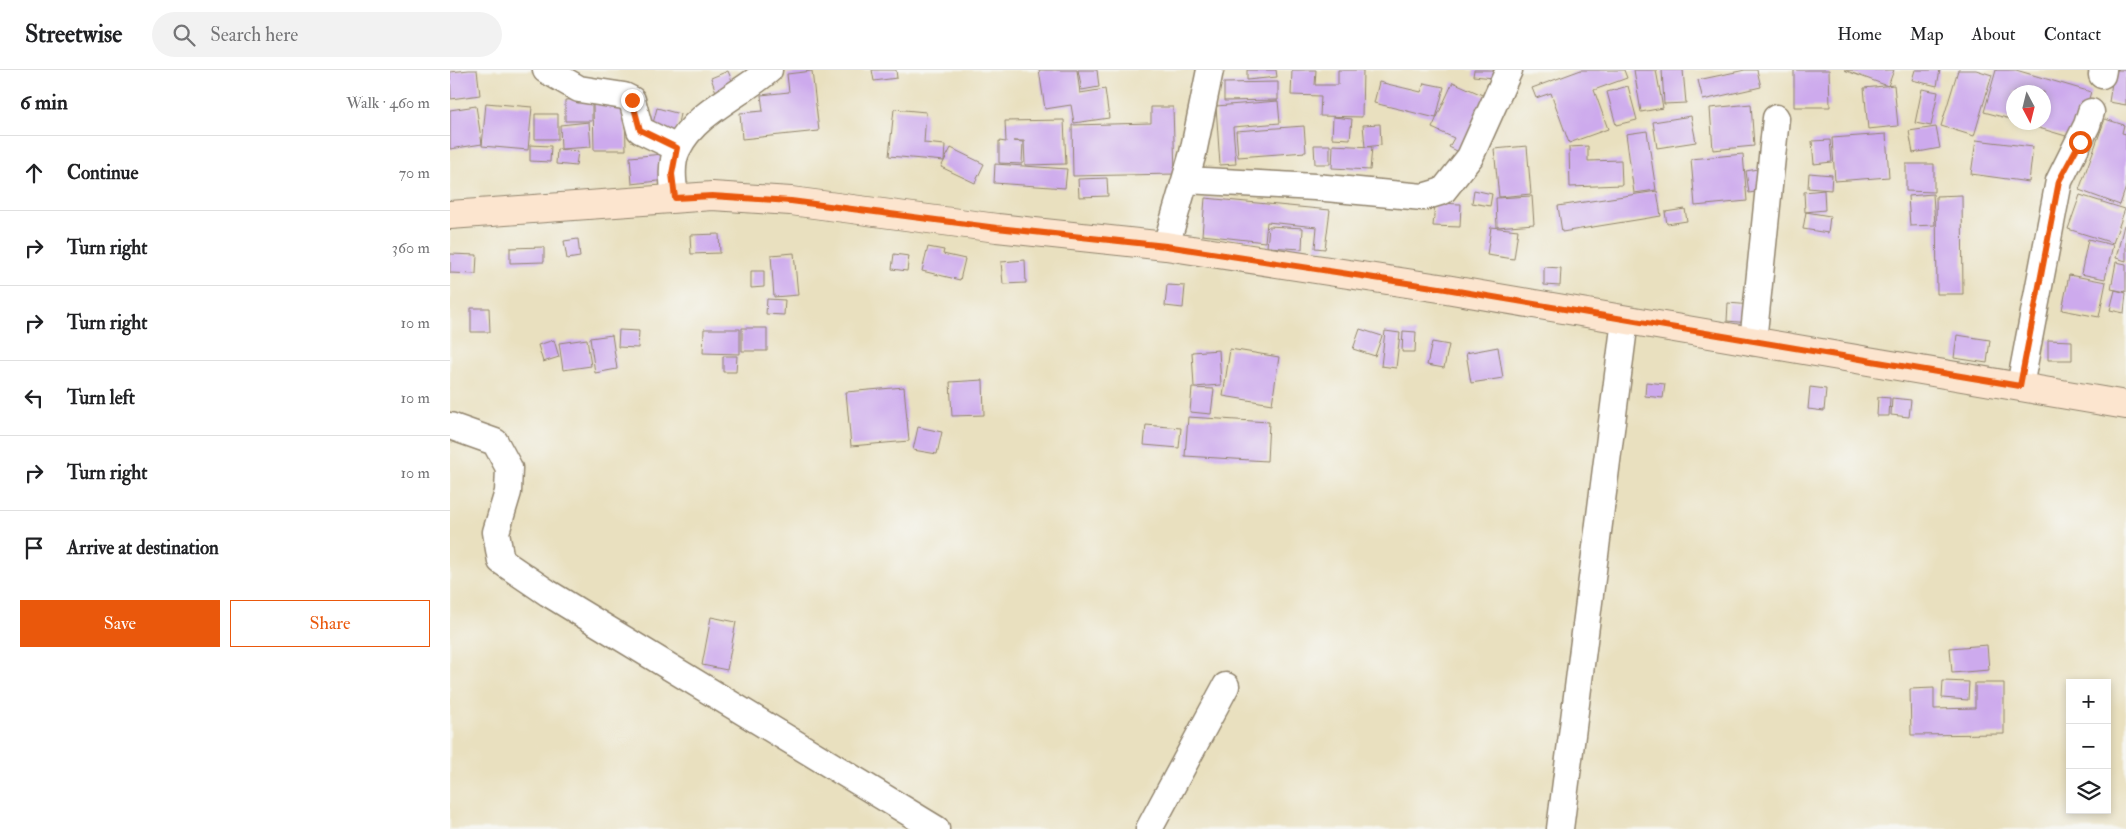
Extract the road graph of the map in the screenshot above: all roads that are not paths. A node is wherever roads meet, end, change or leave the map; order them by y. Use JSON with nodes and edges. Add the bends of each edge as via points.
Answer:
{"nodes":[{"id":1,"x":546,"y":70,"type":"edge"},
{"id":2,"x":770,"y":70,"type":"edge"},
{"id":3,"x":1210,"y":70,"type":"edge"},
{"id":4,"x":1510,"y":70,"type":"edge"},
{"id":5,"x":2091,"y":112,"type":"dead end"},
{"id":6,"x":1776,"y":118,"type":"dead end"},
{"id":7,"x":677,"y":148,"type":"junction"},
{"id":8,"x":1186,"y":180,"type":"junction"},
{"id":9,"x":675,"y":198,"type":"junction"},
{"id":10,"x":450,"y":215,"type":"edge"},
{"id":11,"x":1166,"y":246,"type":"junction"},
{"id":12,"x":1625,"y":320,"type":"junction"},
{"id":13,"x":1753,"y":342,"type":"junction"},
{"id":14,"x":2020,"y":386,"type":"junction"},
{"id":15,"x":2126,"y":405,"type":"edge"},
{"id":16,"x":450,"y":426,"type":"edge"},
{"id":17,"x":1226,"y":686,"type":"dead end"},
{"id":18,"x":936,"y":829,"type":"edge"},
{"id":19,"x":1149,"y":829,"type":"edge"},
{"id":20,"x":1560,"y":829,"type":"edge"}],
"edges":[{"from":1,"to":7,"type":"street","via":[[579,89],[632,100],[640,130]]},
{"from":2,"to":7,"type":"street","via":[[722,102]]},
{"from":3,"to":8,"type":"street"},
{"from":4,"to":8,"type":"street","via":[[1470,157],[1443,191],[1423,197]]},
{"from":5,"to":14,"type":"street","via":[[2088,125],[2059,181]]},
{"from":6,"to":13,"type":"street"},
{"from":7,"to":9,"type":"street","via":[[672,174]]},
{"from":8,"to":11,"type":"street"},
{"from":9,"to":10,"type":"main road"},
{"from":9,"to":11,"type":"main road","via":[[712,196],[791,201]]},
{"from":11,"to":12,"type":"main road"},
{"from":12,"to":13,"type":"main road"},
{"from":12,"to":20,"type":"street"},
{"from":13,"to":14,"type":"main road"},
{"from":14,"to":15,"type":"main road"},
{"from":16,"to":18,"type":"street","via":[[495,442],[509,468],[508,492],[496,532],[501,562]]},
{"from":17,"to":19,"type":"street"}]}
